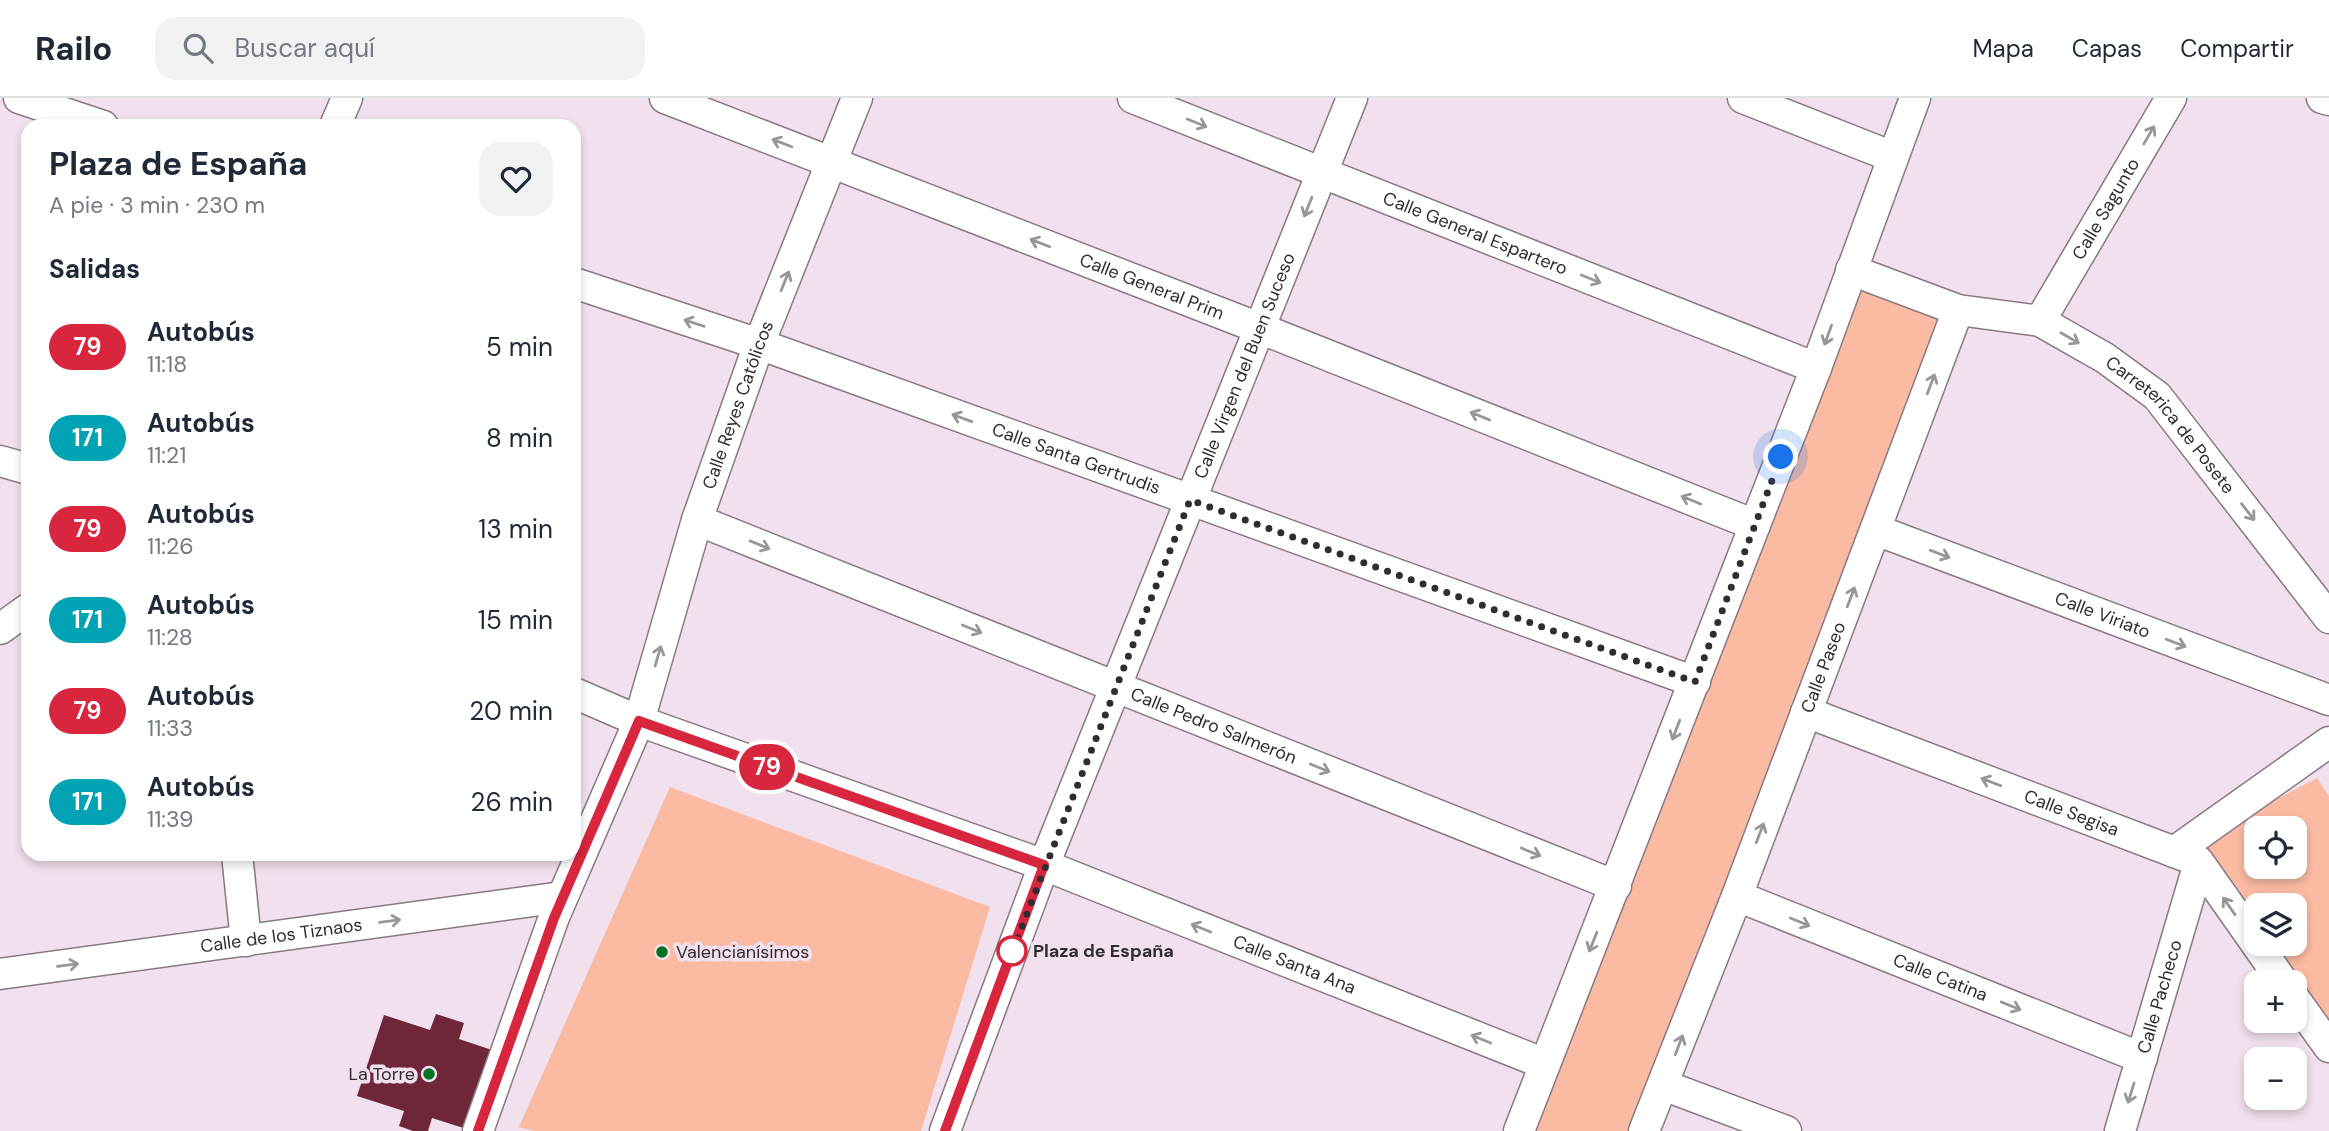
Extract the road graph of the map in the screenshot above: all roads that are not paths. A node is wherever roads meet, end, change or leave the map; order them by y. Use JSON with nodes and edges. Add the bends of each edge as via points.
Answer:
{"nodes":[{"id":1,"x":19,"y":98,"type":"edge"},
{"id":2,"x":347,"y":98,"type":"edge"},
{"id":3,"x":665,"y":98,"type":"edge"},
{"id":4,"x":857,"y":98,"type":"edge"},
{"id":5,"x":1133,"y":98,"type":"edge"},
{"id":6,"x":1352,"y":98,"type":"edge"},
{"id":7,"x":1743,"y":98,"type":"edge"},
{"id":8,"x":1915,"y":98,"type":"edge"},
{"id":9,"x":2171,"y":98,"type":"edge"},
{"id":10,"x":2322,"y":98,"type":"edge"},
{"id":11,"x":2329,"y":100,"type":"edge"},
{"id":12,"x":82,"y":119,"type":"edge"},
{"id":13,"x":338,"y":119,"type":"edge"},
{"id":14,"x":1893,"y":157,"type":"junction"},
{"id":15,"x":834,"y":162,"type":"junction"},
{"id":16,"x":1322,"y":172,"type":"junction"},
{"id":17,"x":1851,"y":271,"type":"junction"},
{"id":18,"x":581,"y":285,"type":"edge"},
{"id":19,"x":1958,"y":310,"type":"junction"},
{"id":20,"x":2040,"y":321,"type":"junction"},
{"id":21,"x":1259,"y":328,"type":"junction"},
{"id":22,"x":759,"y":344,"type":"junction"},
{"id":23,"x":1816,"y":368,"type":"junction"},
{"id":24,"x":0,"y":461,"type":"edge"},
{"id":25,"x":21,"y":467,"type":"edge"},
{"id":26,"x":1190,"y":500,"type":"junction"},
{"id":27,"x":697,"y":520,"type":"junction"},
{"id":28,"x":1755,"y":525,"type":"junction"},
{"id":29,"x":1876,"y":530,"type":"junction"},
{"id":30,"x":21,"y":614,"type":"edge"},
{"id":31,"x":2329,"y":618,"type":"edge"},
{"id":32,"x":0,"y":629,"type":"edge"},
{"id":33,"x":1695,"y":682,"type":"junction"},
{"id":34,"x":1116,"y":687,"type":"junction"},
{"id":35,"x":581,"y":696,"type":"edge"},
{"id":36,"x":2329,"y":700,"type":"edge"},
{"id":37,"x":1806,"y":712,"type":"junction"},
{"id":38,"x":639,"y":721,"type":"junction"},
{"id":39,"x":2329,"y":742,"type":"edge"},
{"id":40,"x":581,"y":854,"type":"edge"},
{"id":41,"x":2187,"y":858,"type":"junction"},
{"id":42,"x":238,"y":861,"type":"edge"},
{"id":43,"x":578,"y":861,"type":"edge"},
{"id":44,"x":1044,"y":865,"type":"junction"},
{"id":45,"x":1616,"y":886,"type":"junction"},
{"id":46,"x":562,"y":897,"type":"junction"},
{"id":47,"x":1737,"y":897,"type":"junction"},
{"id":48,"x":246,"y":941,"type":"junction"},
{"id":49,"x":2274,"y":970,"type":"edge"},
{"id":50,"x":0,"y":974,"type":"edge"},
{"id":51,"x":2307,"y":1016,"type":"edge"},
{"id":52,"x":2329,"y":1047,"type":"edge"},
{"id":53,"x":2142,"y":1058,"type":"junction"},
{"id":54,"x":1545,"y":1064,"type":"junction"},
{"id":55,"x":1663,"y":1085,"type":"junction"},
{"id":56,"x":478,"y":1131,"type":"edge"},
{"id":57,"x":945,"y":1131,"type":"edge"},
{"id":58,"x":1519,"y":1131,"type":"edge"},
{"id":59,"x":1644,"y":1131,"type":"edge"},
{"id":60,"x":1786,"y":1131,"type":"edge"},
{"id":61,"x":2120,"y":1131,"type":"edge"}],
"edges":[{"from":1,"to":12,"type":"street"},
{"from":2,"to":13,"type":"street"},
{"from":15,"to":3,"type":"street","name":"Calle General Prim","one_way":true},
{"from":4,"to":15,"type":"street","name":"Calle Reyes Católicos"},
{"from":5,"to":16,"type":"street","name":"Calle General Espartero","one_way":true},
{"from":6,"to":16,"type":"street","name":"Calle Virgen del Buen Suceso"},
{"from":7,"to":14,"type":"street"},
{"from":8,"to":14,"type":"street"},
{"from":20,"to":9,"type":"street","name":"Calle Sagunto","one_way":true},
{"from":10,"to":11,"type":"street"},
{"from":14,"to":17,"type":"street"},
{"from":21,"to":15,"type":"street","name":"Calle General Prim","one_way":true},
{"from":22,"to":15,"type":"street","name":"Calle Reyes Católicos","one_way":true},
{"from":16,"to":21,"type":"street","name":"Calle Virgen del Buen Suceso","one_way":true},
{"from":16,"to":23,"type":"street","name":"Calle General Espartero","one_way":true},
{"from":17,"to":19,"type":"street"},
{"from":17,"to":23,"type":"street","one_way":true},
{"from":22,"to":18,"type":"street","name":"Calle Santa Gertrudis","one_way":true},
{"from":19,"to":20,"type":"street","name":"Carreterica de Posete"},
{"from":29,"to":19,"type":"street","name":"Calle Paseo","one_way":true},
{"from":20,"to":31,"type":"street","name":"Carreterica de Posete","one_way":true,"via":[[2105,358],[2157,396]]},
{"from":21,"to":26,"type":"street","name":"Calle Virgen del Buen Suceso"},
{"from":28,"to":21,"type":"street","name":"Calle General Prim","one_way":true},
{"from":26,"to":22,"type":"street","name":"Calle Santa Gertrudis","one_way":true},
{"from":22,"to":27,"type":"street","name":"Calle Reyes Católicos"},
{"from":23,"to":28,"type":"street"},
{"from":24,"to":25,"type":"street"},
{"from":26,"to":33,"type":"street","name":"Calle Santa Gertrudis"},
{"from":26,"to":34,"type":"street","name":"Calle Virgen del Buen Suceso"},
{"from":27,"to":34,"type":"street","name":"Calle Pedro Salmerón","one_way":true},
{"from":38,"to":27,"type":"street","name":"Calle Reyes Católicos","one_way":true},
{"from":28,"to":33,"type":"street"},
{"from":29,"to":36,"type":"street","name":"Calle Viriato","one_way":true},
{"from":37,"to":29,"type":"street","name":"Calle Paseo","one_way":true},
{"from":30,"to":32,"type":"street"},
{"from":33,"to":45,"type":"street","one_way":true},
{"from":34,"to":44,"type":"street","name":"Calle Virgen del Buen Suceso"},
{"from":34,"to":45,"type":"street","name":"Calle Pedro Salmerón","one_way":true},
{"from":35,"to":38,"type":"street"},
{"from":41,"to":37,"type":"street","name":"Calle Segisa","one_way":true},
{"from":47,"to":37,"type":"street","name":"Calle Paseo","one_way":true},
{"from":38,"to":40,"type":"street"},
{"from":38,"to":44,"type":"street"},
{"from":39,"to":41,"type":"street"},
{"from":49,"to":41,"type":"street","one_way":true},
{"from":41,"to":53,"type":"street","name":"Calle Pacheco"},
{"from":42,"to":48,"type":"street"},
{"from":43,"to":46,"type":"street"},
{"from":54,"to":44,"type":"street","name":"Calle Santa Ana","one_way":true},
{"from":44,"to":57,"type":"street"},
{"from":45,"to":54,"type":"street","one_way":true},
{"from":48,"to":46,"type":"street","name":"Calle de los Tiznaos","one_way":true},
{"from":46,"to":56,"type":"street"},
{"from":47,"to":53,"type":"street","name":"Calle Catina","one_way":true},
{"from":55,"to":47,"type":"street","name":"Calle Paseo","one_way":true},
{"from":50,"to":48,"type":"street","name":"Calle de los Tiznaos","one_way":true},
{"from":51,"to":52,"type":"street"},
{"from":53,"to":61,"type":"street","name":"Calle Pacheco","one_way":true},
{"from":54,"to":58,"type":"street"},
{"from":55,"to":59,"type":"street","name":"Calle Paseo"},
{"from":55,"to":60,"type":"street"}]}
